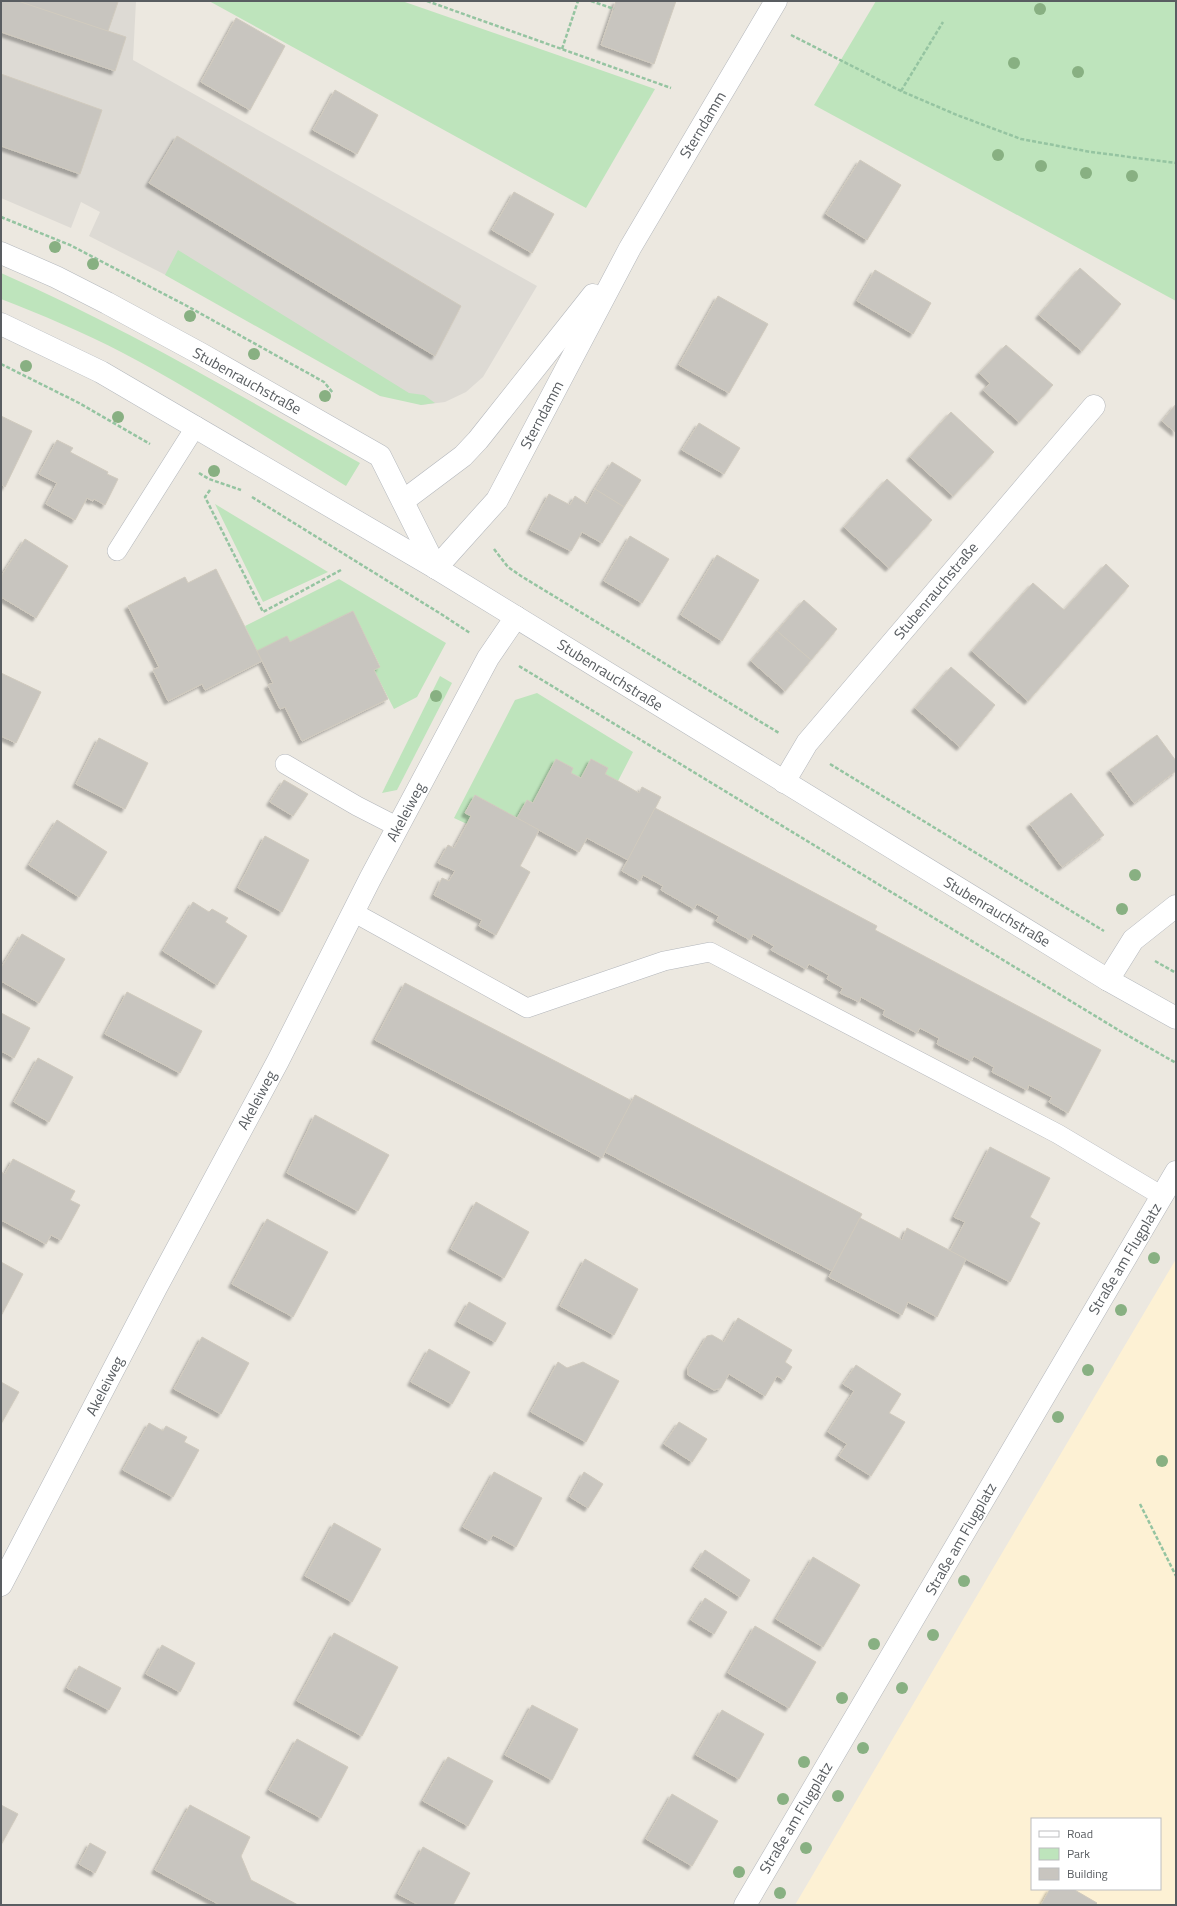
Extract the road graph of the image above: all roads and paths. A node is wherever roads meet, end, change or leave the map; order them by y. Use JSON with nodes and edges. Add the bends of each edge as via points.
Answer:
{"nodes":[{"id":1,"x":427,"y":1,"type":"edge"},
{"id":2,"x":578,"y":1,"type":"edge"},
{"id":3,"x":591,"y":1,"type":"edge"},
{"id":4,"x":776,"y":1,"type":"edge"},
{"id":5,"x":614,"y":9,"type":"dead end"},
{"id":6,"x":764,"y":21,"type":"junction"},
{"id":7,"x":943,"y":22,"type":"dead end"},
{"id":8,"x":562,"y":49,"type":"junction"},
{"id":9,"x":671,"y":88,"type":"dead end"},
{"id":10,"x":901,"y":91,"type":"junction"},
{"id":11,"x":1176,"y":163,"type":"edge"},
{"id":12,"x":630,"y":248,"type":"junction"},
{"id":13,"x":1,"y":253,"type":"edge"},
{"id":14,"x":1,"y":324,"type":"edge"},
{"id":15,"x":1094,"y":406,"type":"dead end"},
{"id":16,"x":196,"y":426,"type":"junction"},
{"id":17,"x":210,"y":490,"type":"dead end"},
{"id":18,"x":403,"y":501,"type":"junction"},
{"id":19,"x":307,"y":532,"type":"dead end"},
{"id":20,"x":117,"y":551,"type":"dead end"},
{"id":21,"x":436,"y":568,"type":"junction"},
{"id":22,"x":341,"y":570,"type":"dead end"},
{"id":23,"x":521,"y":576,"type":"dead end"},
{"id":24,"x":516,"y":617,"type":"junction"},
{"id":25,"x":472,"y":634,"type":"dead end"},
{"id":26,"x":530,"y":673,"type":"dead end"},
{"id":27,"x":804,"y":748,"type":"junction"},
{"id":28,"x":285,"y":764,"type":"dead end"},
{"id":29,"x":784,"y":782,"type":"junction"},
{"id":30,"x":398,"y":827,"type":"junction"},
{"id":31,"x":1176,"y":906,"type":"edge"},
{"id":32,"x":353,"y":912,"type":"junction"},
{"id":33,"x":1129,"y":946,"type":"junction"},
{"id":34,"x":1176,"y":973,"type":"edge"},
{"id":35,"x":1108,"y":980,"type":"junction"},
{"id":36,"x":1176,"y":1018,"type":"edge"},
{"id":37,"x":1176,"y":1063,"type":"edge"},
{"id":38,"x":1176,"y":1172,"type":"edge"},
{"id":39,"x":1162,"y":1196,"type":"junction"},
{"id":40,"x":1140,"y":1504,"type":"dead end"},
{"id":41,"x":1176,"y":1576,"type":"edge"},
{"id":42,"x":1,"y":1585,"type":"edge"},
{"id":43,"x":745,"y":1905,"type":"edge"}],
"edges":[{"from":1,"to":8,"type":"path"},
{"from":2,"to":8,"type":"path"},
{"from":3,"to":5,"type":"path"},
{"from":4,"to":6,"type":"street","name":"Sterndamm"},
{"from":6,"to":10,"type":"path"},
{"from":6,"to":12,"type":"street","name":"Sterndamm"},
{"from":7,"to":10,"type":"path"},
{"from":8,"to":9,"type":"path"},
{"from":10,"to":11,"type":"path","via":[[1021,139],[1091,152]]},
{"from":12,"to":18,"type":"street","name":"Sterndamm","via":[[478,440],[463,456]]},
{"from":12,"to":21,"type":"street","name":"Sterndamm","via":[[497,500]]},
{"from":13,"to":18,"type":"street","name":"Stubenrauchstraße","via":[[106,303],[380,456]]},
{"from":14,"to":16,"type":"street","name":"Stubenrauchstraße","via":[[101,372]]},
{"from":15,"to":27,"type":"street","name":"Stubenrauchstraße"},
{"from":16,"to":20,"type":"lane"},
{"from":16,"to":21,"type":"street","name":"Stubenrauchstraße"},
{"from":17,"to":22,"type":"path","via":[[205,497],[263,612]]},
{"from":18,"to":21,"type":"street","name":"Stubenrauchstraße"},
{"from":19,"to":25,"type":"path"},
{"from":21,"to":24,"type":"street","name":"Stubenrauchstraße"},
{"from":23,"to":27,"type":"path"},
{"from":24,"to":29,"type":"street","name":"Stubenrauchstraße"},
{"from":24,"to":30,"type":"street","name":"Akeleiweg","via":[[488,658]]},
{"from":26,"to":37,"type":"path"},
{"from":27,"to":29,"type":"street","name":"Stubenrauchstraße"},
{"from":27,"to":33,"type":"path"},
{"from":28,"to":30,"type":"lane"},
{"from":29,"to":35,"type":"street","name":"Stubenrauchstraße"},
{"from":30,"to":32,"type":"street","name":"Akeleiweg"},
{"from":31,"to":33,"type":"street"},
{"from":32,"to":39,"type":"lane","via":[[527,1008],[664,962],[710,952],[1058,1134]]},
{"from":32,"to":42,"type":"street","name":"Akeleiweg","via":[[278,1060]]},
{"from":33,"to":34,"type":"path"},
{"from":33,"to":35,"type":"street"},
{"from":35,"to":36,"type":"street","name":"Stubenrauchstraße"},
{"from":38,"to":39,"type":"street","name":"Straße am Flugplatz"},
{"from":39,"to":43,"type":"street","name":"Straße am Flugplatz"},
{"from":40,"to":41,"type":"path"}]}
